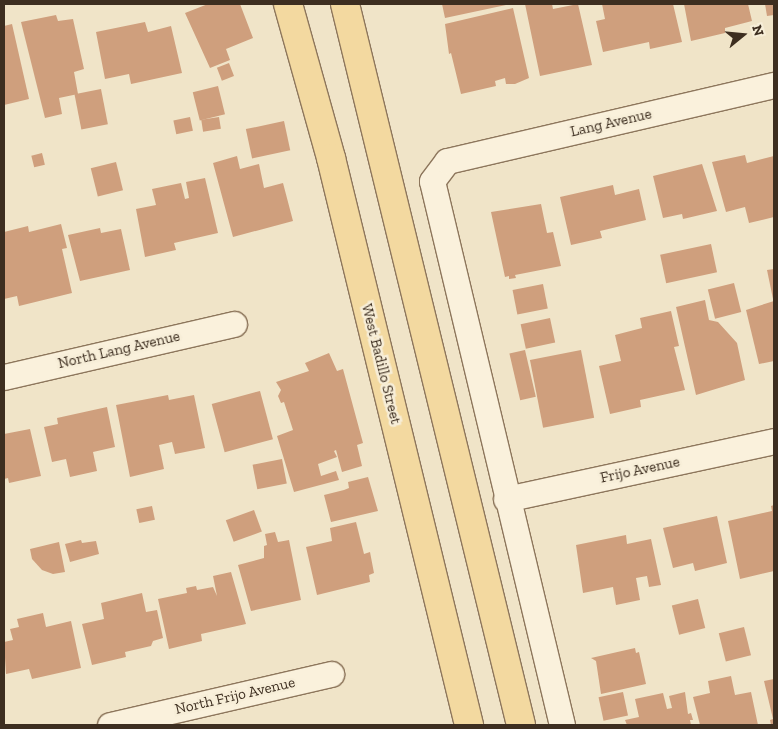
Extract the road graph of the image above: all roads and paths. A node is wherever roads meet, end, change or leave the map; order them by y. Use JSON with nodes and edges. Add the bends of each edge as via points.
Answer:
{"nodes":[{"id":1,"x":288,"y":4,"type":"edge"},
{"id":2,"x":345,"y":4,"type":"edge"},
{"id":3,"x":774,"y":85,"type":"edge"},
{"id":4,"x":234,"y":324,"type":"dead end"},
{"id":5,"x":4,"y":377,"type":"edge"},
{"id":6,"x":774,"y":440,"type":"edge"},
{"id":7,"x":506,"y":499,"type":"junction"},
{"id":8,"x":331,"y":674,"type":"dead end"},
{"id":9,"x":110,"y":725,"type":"edge"},
{"id":10,"x":468,"y":725,"type":"edge"},
{"id":11,"x":521,"y":725,"type":"edge"},
{"id":12,"x":562,"y":725,"type":"edge"}],
"edges":[{"from":1,"to":10,"type":"main road","name":"West Badillo Street","via":[[331,158]]},
{"from":2,"to":11,"type":"main road"},
{"from":3,"to":7,"type":"street","name":"Lang Avenue","via":[[447,161],[432,181]]},
{"from":4,"to":5,"type":"street","name":"North Lang Avenue"},
{"from":6,"to":7,"type":"street","name":"Frijo Avenue"},
{"from":7,"to":12,"type":"street"},
{"from":8,"to":9,"type":"street","name":"North Frijo Avenue"}]}
